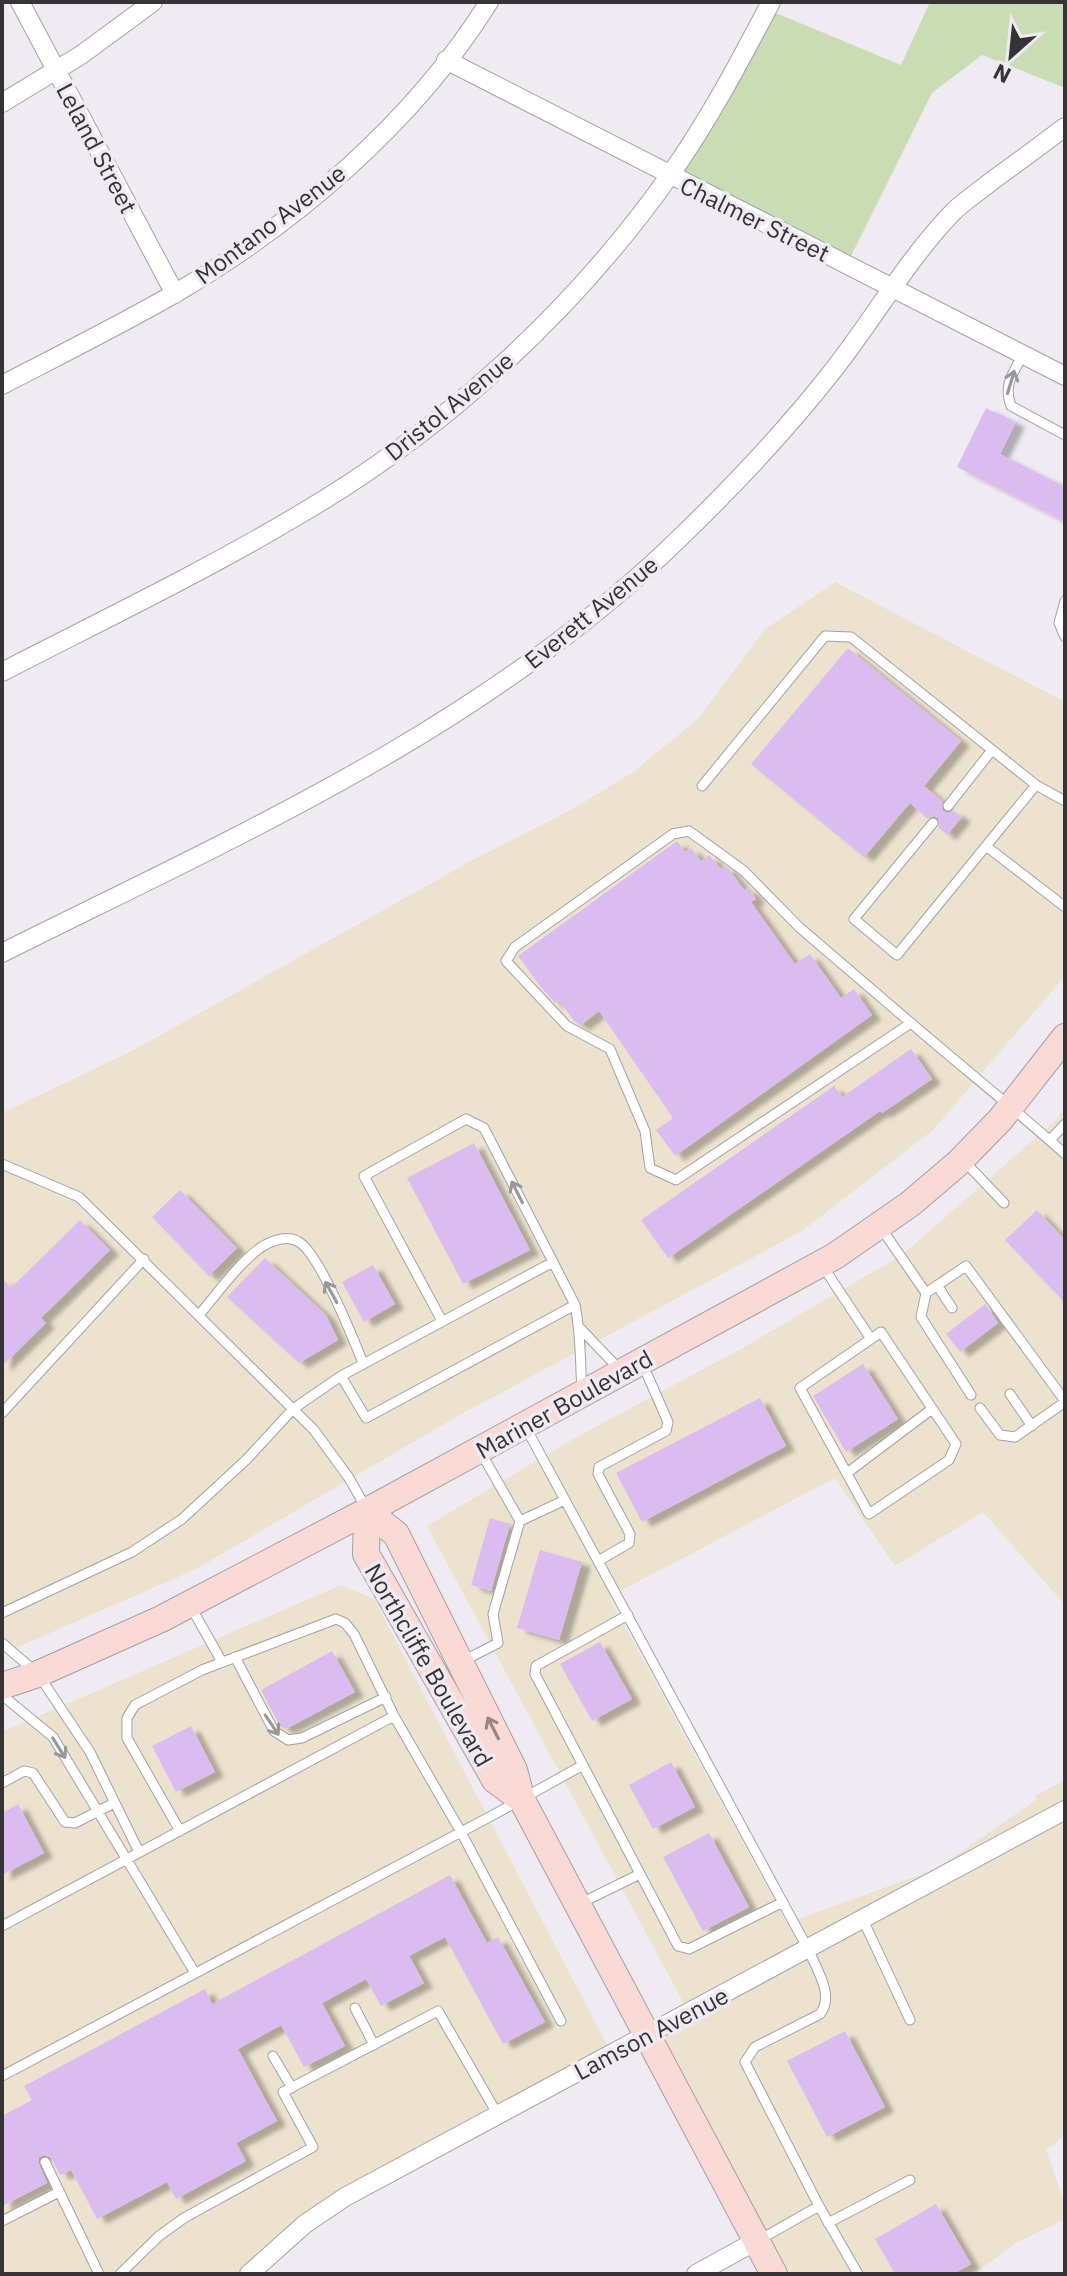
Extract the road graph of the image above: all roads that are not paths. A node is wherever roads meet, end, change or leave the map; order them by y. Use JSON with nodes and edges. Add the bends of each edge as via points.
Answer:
{"nodes":[{"id":1,"x":20,"y":2,"type":"edge"},
{"id":2,"x":153,"y":2,"type":"edge"},
{"id":3,"x":489,"y":2,"type":"edge"},
{"id":4,"x":771,"y":2,"type":"edge"},
{"id":5,"x":446,"y":60,"type":"junction"},
{"id":6,"x":56,"y":71,"type":"junction"},
{"id":7,"x":2,"y":103,"type":"edge"},
{"id":8,"x":1065,"y":127,"type":"edge"},
{"id":9,"x":669,"y":176,"type":"junction"},
{"id":10,"x":893,"y":287,"type":"junction"},
{"id":11,"x":175,"y":294,"type":"junction"},
{"id":12,"x":1023,"y":355,"type":"junction"},
{"id":13,"x":1065,"y":376,"type":"edge"},
{"id":14,"x":2,"y":385,"type":"edge"},
{"id":15,"x":1065,"y":435,"type":"edge"},
{"id":16,"x":1065,"y":601,"type":"edge"},
{"id":17,"x":1065,"y":637,"type":"edge"},
{"id":18,"x":2,"y":672,"type":"edge"},
{"id":19,"x":992,"y":750,"type":"junction"},
{"id":20,"x":1036,"y":785,"type":"junction"},
{"id":21,"x":702,"y":786,"type":"dead end"},
{"id":22,"x":1065,"y":801,"type":"edge"},
{"id":23,"x":948,"y":806,"type":"dead end"},
{"id":24,"x":933,"y":823,"type":"dead end"},
{"id":25,"x":986,"y":846,"type":"junction"},
{"id":26,"x":1063,"y":902,"type":"edge"},
{"id":27,"x":2,"y":953,"type":"edge"},
{"id":28,"x":911,"y":1023,"type":"junction"},
{"id":29,"x":1065,"y":1037,"type":"edge"},
{"id":30,"x":1012,"y":1105,"type":"junction"},
{"id":31,"x":1065,"y":1124,"type":"edge"},
{"id":32,"x":1050,"y":1140,"type":"junction"},
{"id":33,"x":1065,"y":1154,"type":"edge"},
{"id":34,"x":961,"y":1159,"type":"junction"},
{"id":35,"x":2,"y":1164,"type":"edge"},
{"id":36,"x":1004,"y":1203,"type":"dead end"},
{"id":37,"x":880,"y":1227,"type":"junction"},
{"id":38,"x":144,"y":1259,"type":"junction"},
{"id":39,"x":553,"y":1262,"type":"junction"},
{"id":40,"x":821,"y":1264,"type":"junction"},
{"id":41,"x":937,"y":1285,"type":"junction"},
{"id":42,"x":926,"y":1293,"type":"junction"},
{"id":43,"x":575,"y":1305,"type":"junction"},
{"id":44,"x":952,"y":1308,"type":"dead end"},
{"id":45,"x":199,"y":1315,"type":"junction"},
{"id":46,"x":442,"y":1321,"type":"junction"},
{"id":47,"x":579,"y":1327,"type":"junction"},
{"id":48,"x":871,"y":1339,"type":"junction"},
{"id":49,"x":363,"y":1363,"type":"junction"},
{"id":50,"x":632,"y":1367,"type":"junction"},
{"id":51,"x":341,"y":1376,"type":"junction"},
{"id":52,"x":583,"y":1394,"type":"junction"},
{"id":53,"x":1010,"y":1394,"type":"dead end"},
{"id":54,"x":971,"y":1395,"type":"dead end"},
{"id":55,"x":1065,"y":1402,"type":"edge"},
{"id":56,"x":980,"y":1408,"type":"dead end"},
{"id":57,"x":293,"y":1409,"type":"junction"},
{"id":58,"x":932,"y":1409,"type":"junction"},
{"id":59,"x":2,"y":1413,"type":"edge"},
{"id":60,"x":525,"y":1425,"type":"junction"},
{"id":61,"x":1032,"y":1426,"type":"junction"},
{"id":62,"x":480,"y":1450,"type":"junction"},
{"id":63,"x":847,"y":1473,"type":"junction"},
{"id":64,"x":565,"y":1500,"type":"junction"},
{"id":65,"x":367,"y":1511,"type":"junction"},
{"id":66,"x":520,"y":1521,"type":"junction"},
{"id":67,"x":598,"y":1561,"type":"junction"},
{"id":68,"x":189,"y":1604,"type":"junction"},
{"id":69,"x":2,"y":1613,"type":"edge"},
{"id":70,"x":628,"y":1615,"type":"junction"},
{"id":71,"x":2,"y":1643,"type":"edge"},
{"id":72,"x":235,"y":1657,"type":"junction"},
{"id":73,"x":222,"y":1662,"type":"junction"},
{"id":74,"x":460,"y":1663,"type":"junction"},
{"id":75,"x":38,"y":1674,"type":"junction"},
{"id":76,"x":2,"y":1686,"type":"edge"},
{"id":77,"x":2,"y":1695,"type":"edge"},
{"id":78,"x":386,"y":1697,"type":"junction"},
{"id":79,"x":394,"y":1716,"type":"junction"},
{"id":80,"x":583,"y":1765,"type":"junction"},
{"id":81,"x":2,"y":1783,"type":"edge"},
{"id":82,"x":522,"y":1800,"type":"junction"},
{"id":83,"x":114,"y":1803,"type":"junction"},
{"id":84,"x":1065,"y":1810,"type":"edge"},
{"id":85,"x":97,"y":1811,"type":"junction"},
{"id":86,"x":180,"y":1831,"type":"junction"},
{"id":87,"x":461,"y":1832,"type":"junction"},
{"id":88,"x":139,"y":1852,"type":"junction"},
{"id":89,"x":126,"y":1860,"type":"junction"},
{"id":90,"x":640,"y":1874,"type":"junction"},
{"id":91,"x":783,"y":1902,"type":"junction"},
{"id":92,"x":577,"y":1905,"type":"junction"},
{"id":93,"x":863,"y":1920,"type":"junction"},
{"id":94,"x":2,"y":1926,"type":"edge"},
{"id":95,"x":808,"y":1949,"type":"junction"},
{"id":96,"x":195,"y":1973,"type":"junction"},
{"id":97,"x":355,"y":2008,"type":"dead end"},
{"id":98,"x":910,"y":2020,"type":"dead end"},
{"id":99,"x":561,"y":2021,"type":"dead end"},
{"id":100,"x":647,"y":2035,"type":"junction"},
{"id":101,"x":374,"y":2045,"type":"junction"},
{"id":102,"x":273,"y":2056,"type":"dead end"},
{"id":103,"x":2,"y":2076,"type":"edge"},
{"id":104,"x":292,"y":2088,"type":"junction"},
{"id":105,"x":498,"y":2115,"type":"junction"},
{"id":106,"x":45,"y":2162,"type":"dead end"},
{"id":107,"x":910,"y":2180,"type":"dead end"},
{"id":108,"x":59,"y":2192,"type":"junction"},
{"id":109,"x":819,"y":2206,"type":"junction"},
{"id":110,"x":2,"y":2221,"type":"edge"},
{"id":111,"x":828,"y":2223,"type":"junction"},
{"id":112,"x":756,"y":2241,"type":"junction"},
{"id":113,"x":99,"y":2274,"type":"edge"},
{"id":114,"x":120,"y":2274,"type":"edge"},
{"id":115,"x":249,"y":2274,"type":"edge"},
{"id":116,"x":696,"y":2274,"type":"edge"},
{"id":117,"x":774,"y":2274,"type":"edge"},
{"id":118,"x":858,"y":2274,"type":"edge"}],
"edges":[{"from":1,"to":6,"type":"street","name":"Leland Street"},
{"from":2,"to":6,"type":"street"},
{"from":3,"to":5,"type":"street","name":"Montano Avenue"},
{"from":4,"to":9,"type":"street","name":"Dristol Avenue","via":[[732,77]]},
{"from":5,"to":9,"type":"street","name":"Chalmer Street"},
{"from":5,"to":11,"type":"street","name":"Montano Avenue","via":[[405,110],[320,190]]},
{"from":6,"to":7,"type":"street"},
{"from":6,"to":11,"type":"street","name":"Leland Street"},
{"from":8,"to":10,"type":"street","name":"Everett Avenue","via":[[959,206]]},
{"from":9,"to":10,"type":"street","name":"Chalmer Street"},
{"from":9,"to":18,"type":"street","name":"Dristol Avenue","via":[[568,300],[417,435],[299,515]]},
{"from":10,"to":12,"type":"street","name":"Chalmer Street"},
{"from":10,"to":27,"type":"street","name":"Everett Avenue","via":[[831,373],[721,498],[619,592],[533,661],[333,787]]},
{"from":11,"to":14,"type":"street","name":"Montano Avenue"},
{"from":12,"to":13,"type":"street","name":"Chalmer Street"},
{"from":15,"to":12,"type":"lane","one_way":true,"via":[[1011,406],[1007,382]]},
{"from":16,"to":17,"type":"lane","via":[[1059,623]]},
{"from":19,"to":20,"type":"lane"},
{"from":19,"to":21,"type":"lane","via":[[851,637],[825,636]]},
{"from":19,"to":23,"type":"lane"},
{"from":20,"to":22,"type":"lane"},
{"from":20,"to":25,"type":"lane"},
{"from":24,"to":25,"type":"lane","via":[[854,919],[897,955]]},
{"from":25,"to":26,"type":"lane"},
{"from":28,"to":28,"type":"lane","via":[[799,927],[744,871],[689,831],[673,834],[515,947],[506,961],[567,1026],[610,1049],[645,1131],[650,1168],[676,1180]]},
{"from":28,"to":30,"type":"lane"},
{"from":29,"to":30,"type":"main road","name":"Mariner Boulevard"},
{"from":30,"to":32,"type":"lane"},
{"from":30,"to":34,"type":"main road","name":"Mariner Boulevard"},
{"from":31,"to":32,"type":"lane"},
{"from":32,"to":33,"type":"lane"},
{"from":34,"to":36,"type":"lane"},
{"from":34,"to":37,"type":"main road","name":"Mariner Boulevard"},
{"from":35,"to":38,"type":"lane","via":[[79,1197]]},
{"from":37,"to":40,"type":"main road","name":"Mariner Boulevard"},
{"from":37,"to":42,"type":"lane"},
{"from":38,"to":45,"type":"lane"},
{"from":38,"to":59,"type":"lane"},
{"from":39,"to":43,"type":"lane"},
{"from":39,"to":46,"type":"lane"},
{"from":39,"to":46,"type":"lane","one_way":true,"via":[[484,1128],[466,1119],[364,1176]]},
{"from":40,"to":48,"type":"lane"},
{"from":40,"to":50,"type":"main road","name":"Mariner Boulevard"},
{"from":41,"to":42,"type":"lane"},
{"from":41,"to":44,"type":"lane"},
{"from":41,"to":55,"type":"lane","via":[[966,1266]]},
{"from":42,"to":54,"type":"lane","via":[[921,1317]]},
{"from":43,"to":47,"type":"lane"},
{"from":43,"to":51,"type":"lane","via":[[366,1418]]},
{"from":49,"to":45,"type":"lane","one_way":true,"via":[[312,1258],[292,1239],[274,1241],[256,1252]]},
{"from":45,"to":57,"type":"lane"},
{"from":46,"to":49,"type":"lane"},
{"from":47,"to":50,"type":"lane"},
{"from":47,"to":52,"type":"lane"},
{"from":48,"to":58,"type":"lane","via":[[881,1332]]},
{"from":48,"to":63,"type":"lane","via":[[800,1388]]},
{"from":49,"to":51,"type":"lane"},
{"from":50,"to":52,"type":"main road","name":"Mariner Boulevard"},
{"from":50,"to":67,"type":"lane","via":[[668,1422],[666,1431],[599,1467],[630,1534],[629,1543]]},
{"from":51,"to":57,"type":"lane"},
{"from":52,"to":60,"type":"main road","name":"Mariner Boulevard"},
{"from":53,"to":61,"type":"lane"},
{"from":55,"to":61,"type":"lane"},
{"from":56,"to":61,"type":"lane","via":[[1007,1438]]},
{"from":57,"to":65,"type":"lane","via":[[349,1478]]},
{"from":57,"to":69,"type":"lane","via":[[182,1519],[132,1552]]},
{"from":58,"to":63,"type":"lane"},
{"from":58,"to":63,"type":"lane","via":[[956,1444],[949,1460],[869,1514]]},
{"from":60,"to":62,"type":"main road","name":"Mariner Boulevard"},
{"from":60,"to":64,"type":"lane"},
{"from":62,"to":65,"type":"main road","name":"Mariner Boulevard"},
{"from":62,"to":66,"type":"lane"},
{"from":64,"to":66,"type":"lane"},
{"from":64,"to":67,"type":"lane"},
{"from":65,"to":68,"type":"main road","name":"Mariner Boulevard"},
{"from":65,"to":74,"type":"main road","name":"Northcliffe Boulevard","via":[[396,1534]]},
{"from":65,"to":82,"type":"main road","name":"Northcliffe Boulevard","via":[[366,1554],[495,1780]]},
{"from":66,"to":74,"type":"lane","via":[[493,1614],[498,1643]]},
{"from":67,"to":70,"type":"lane"},
{"from":68,"to":73,"type":"lane"},
{"from":68,"to":75,"type":"main road","name":"Mariner Boulevard"},
{"from":70,"to":80,"type":"lane","via":[[536,1666],[535,1674]]},
{"from":70,"to":91,"type":"lane"},
{"from":71,"to":75,"type":"lane"},
{"from":72,"to":73,"type":"lane"},
{"from":72,"to":78,"type":"lane","via":[[336,1619],[354,1634]]},
{"from":72,"to":78,"type":"lane","one_way":true,"via":[[274,1731],[288,1740]]},
{"from":73,"to":86,"type":"lane","via":[[135,1705],[127,1718],[127,1738]]},
{"from":82,"to":74,"type":"main road","name":"Northcliffe Boulevard","one_way":true,"via":[[514,1770]]},
{"from":75,"to":76,"type":"main road","name":"Mariner Boulevard"},
{"from":75,"to":83,"type":"lane","via":[[90,1752]]},
{"from":77,"to":85,"type":"lane","one_way":true,"via":[[53,1737]]},
{"from":78,"to":79,"type":"lane"},
{"from":79,"to":86,"type":"lane"},
{"from":79,"to":87,"type":"lane"},
{"from":80,"to":82,"type":"lane"},
{"from":80,"to":90,"type":"lane"},
{"from":81,"to":85,"type":"lane","via":[[24,1771],[33,1773],[65,1822],[75,1823]]},
{"from":82,"to":87,"type":"lane"},
{"from":82,"to":92,"type":"main road","name":"Northcliffe Boulevard"},
{"from":83,"to":85,"type":"lane"},
{"from":83,"to":88,"type":"lane"},
{"from":84,"to":93,"type":"street","name":"Lamson Avenue"},
{"from":85,"to":89,"type":"lane"},
{"from":86,"to":88,"type":"lane"},
{"from":87,"to":96,"type":"lane"},
{"from":87,"to":99,"type":"lane"},
{"from":88,"to":89,"type":"lane"},
{"from":89,"to":94,"type":"lane"},
{"from":89,"to":96,"type":"lane"},
{"from":90,"to":91,"type":"lane","via":[[678,1946],[689,1949]]},
{"from":90,"to":92,"type":"lane"},
{"from":91,"to":95,"type":"lane"},
{"from":92,"to":100,"type":"main road","name":"Northcliffe Boulevard"},
{"from":93,"to":95,"type":"street","name":"Lamson Avenue"},
{"from":93,"to":98,"type":"lane"},
{"from":95,"to":100,"type":"street","name":"Lamson Avenue"},
{"from":95,"to":109,"type":"lane","via":[[826,2006],[755,2047],[745,2062]]},
{"from":96,"to":103,"type":"lane"},
{"from":97,"to":101,"type":"lane"},
{"from":100,"to":105,"type":"street","name":"Lamson Avenue"},
{"from":100,"to":112,"type":"main road","name":"Northcliffe Boulevard"},
{"from":101,"to":104,"type":"lane"},
{"from":101,"to":105,"type":"lane","via":[[438,2011]]},
{"from":102,"to":104,"type":"lane"},
{"from":104,"to":114,"type":"lane","via":[[283,2092],[313,2147],[184,2218]]},
{"from":105,"to":115,"type":"street","name":"Lamson Avenue","via":[[345,2197]]},
{"from":106,"to":108,"type":"lane"},
{"from":107,"to":111,"type":"lane"},
{"from":108,"to":110,"type":"lane"},
{"from":108,"to":113,"type":"lane"},
{"from":109,"to":111,"type":"lane"},
{"from":109,"to":112,"type":"lane"},
{"from":111,"to":118,"type":"lane"},
{"from":112,"to":116,"type":"street"},
{"from":112,"to":117,"type":"main road","name":"Northcliffe Boulevard"}]}
